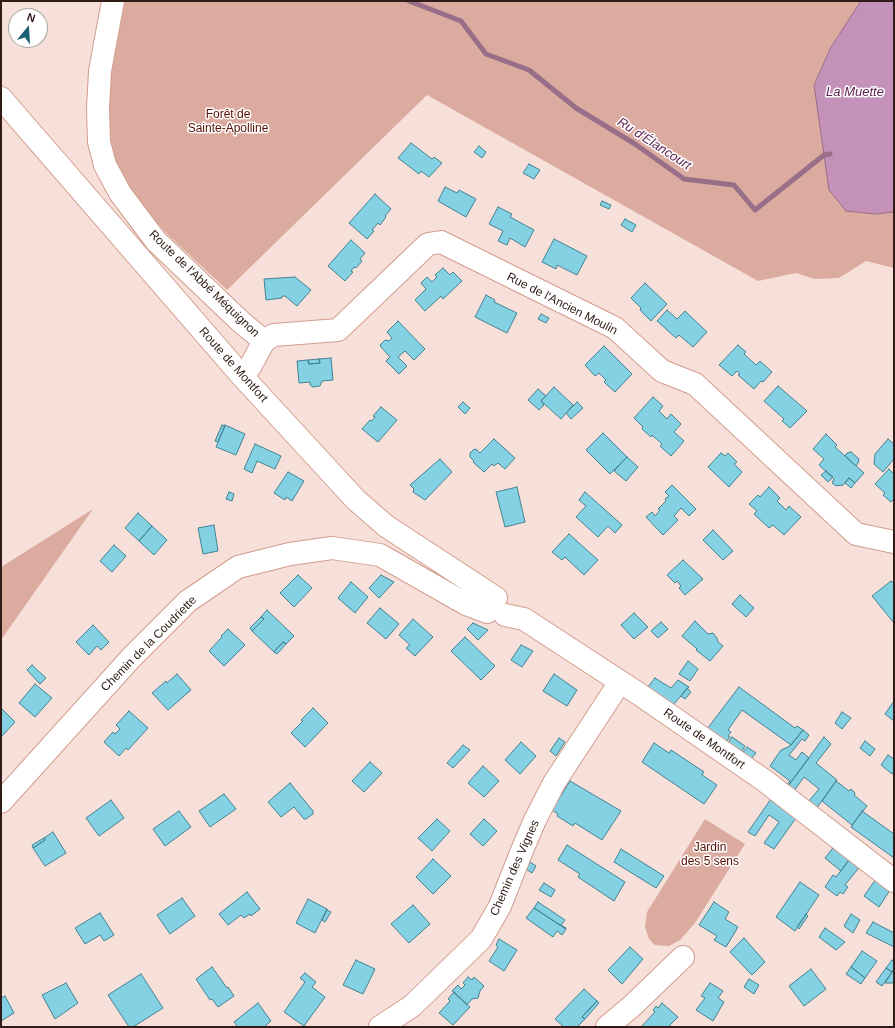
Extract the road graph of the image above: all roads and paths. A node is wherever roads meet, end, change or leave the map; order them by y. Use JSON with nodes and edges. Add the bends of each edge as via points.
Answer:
{"nodes":[{"id":1,"x":113,"y":1,"type":"edge"},
{"id":2,"x":1,"y":98,"type":"edge"},
{"id":3,"x":264,"y":340,"type":"junction"},
{"id":4,"x":240,"y":375,"type":"junction"},
{"id":5,"x":894,"y":542,"type":"edge"},
{"id":6,"x":496,"y":609,"type":"junction"},
{"id":7,"x":620,"y":682,"type":"junction"},
{"id":8,"x":1,"y":802,"type":"edge"},
{"id":9,"x":894,"y":881,"type":"edge"},
{"id":10,"x":683,"y":957,"type":"dead end"},
{"id":11,"x":380,"y":1027,"type":"edge"},
{"id":12,"x":607,"y":1027,"type":"edge"}],
"edges":[{"from":1,"to":3,"type":"street","name":"Route de l'Abbé Méquignon","via":[[100,71],[98,109],[99,142],[105,164],[120,193],[156,241],[241,322]]},
{"from":2,"to":4,"type":"street","name":"Route de Montfort"},
{"from":3,"to":4,"type":"street","via":[[250,367]]},
{"from":3,"to":5,"type":"street","name":"Rue de l'Ancien Moulin","via":[[274,335],[338,330],[428,244],[440,242],[615,328],[662,371],[695,384],[856,534]]},
{"from":4,"to":6,"type":"street","name":"Route de Montfort","via":[[356,500],[386,526]]},
{"from":6,"to":7,"type":"street","name":"Route de Montfort","via":[[524,619]]},
{"from":6,"to":8,"type":"street","name":"Chemin de la Coudriette","via":[[466,604],[380,555],[332,548],[290,554],[238,567],[188,601],[131,658]]},
{"from":7,"to":9,"type":"street","name":"Route de Montfort","via":[[765,781]]},
{"from":7,"to":11,"type":"street","name":"Chemin des Vignes","via":[[554,783],[535,820],[500,906],[481,939],[412,1006]]},
{"from":10,"to":12,"type":"street"}]}
